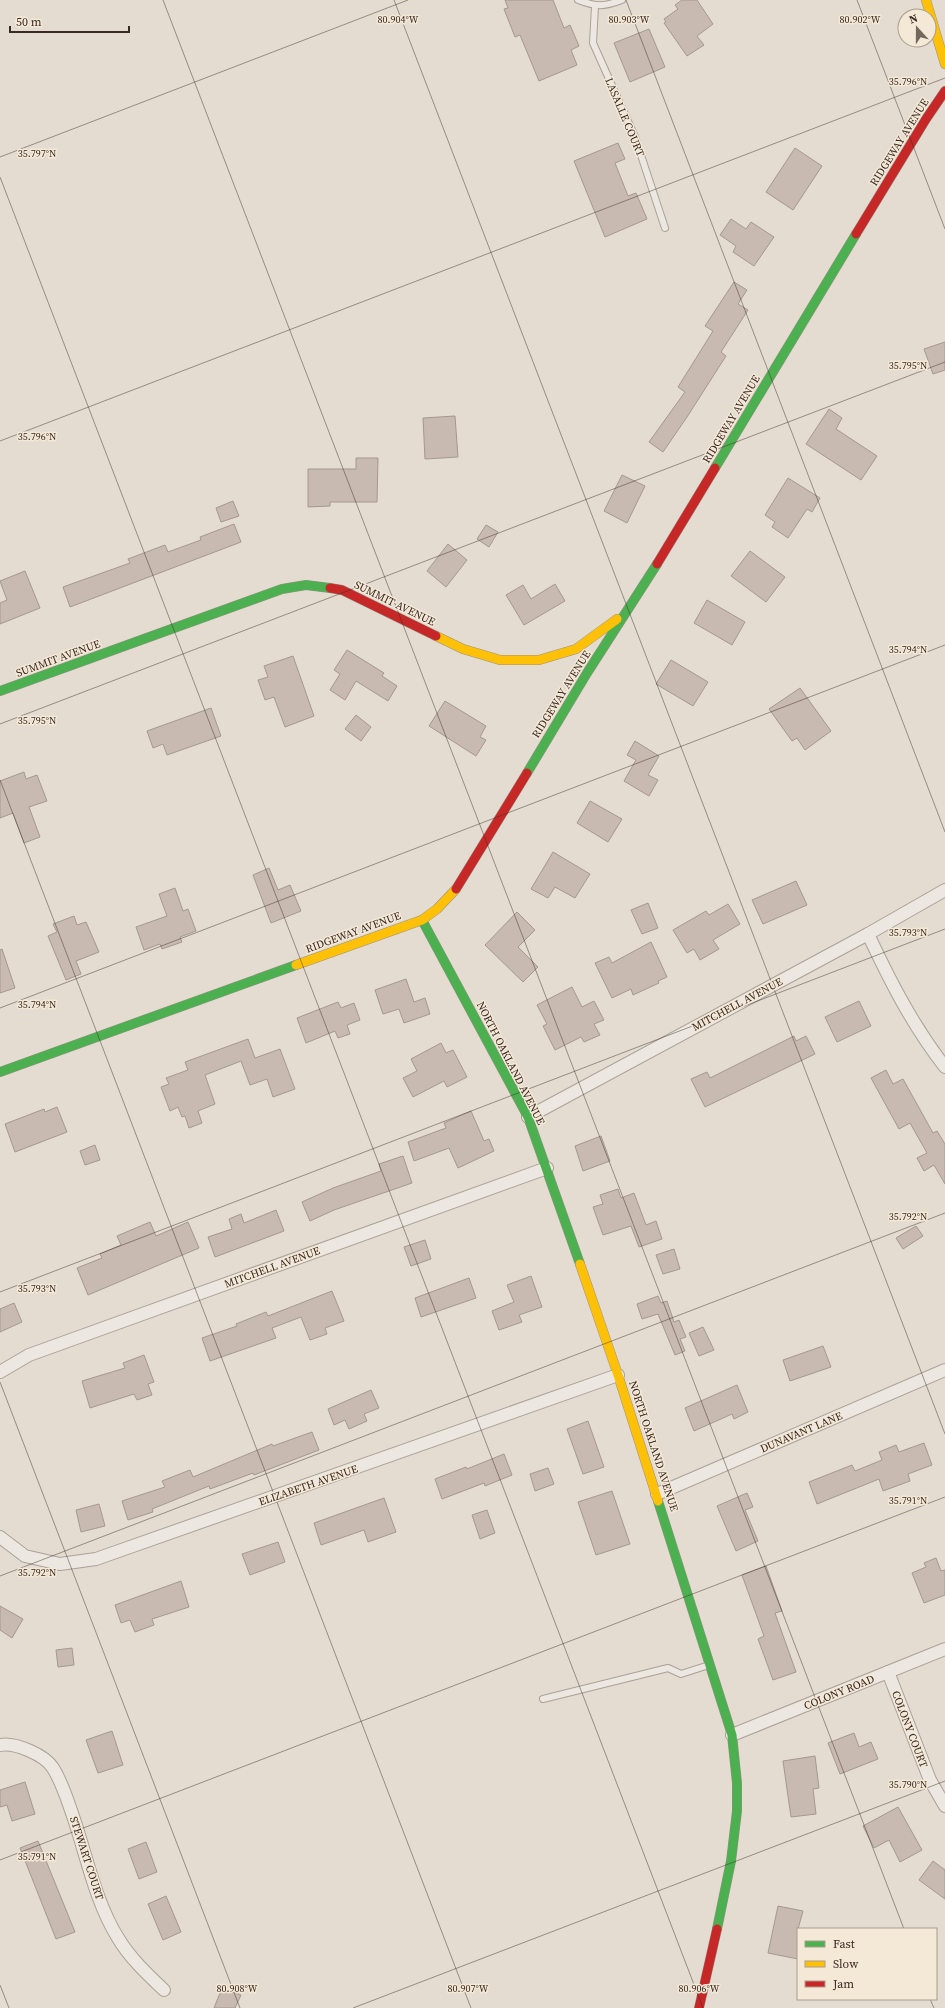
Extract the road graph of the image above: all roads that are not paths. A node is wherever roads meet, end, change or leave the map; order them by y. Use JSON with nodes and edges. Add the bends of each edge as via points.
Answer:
{"nodes":[{"id":1,"x":578,"y":0,"type":"edge"},
{"id":2,"x":622,"y":0,"type":"edge"},
{"id":3,"x":926,"y":0,"type":"edge"},
{"id":4,"x":595,"y":6,"type":"junction"},
{"id":5,"x":945,"y":64,"type":"edge"},
{"id":6,"x":945,"y":91,"type":"edge"},
{"id":7,"x":665,"y":228,"type":"dead end"},
{"id":8,"x":633,"y":604,"type":"junction"},
{"id":9,"x":0,"y":691,"type":"edge"},
{"id":10,"x":945,"y":890,"type":"edge"},
{"id":11,"x":422,"y":920,"type":"junction"},
{"id":12,"x":868,"y":934,"type":"junction"},
{"id":13,"x":945,"y":1067,"type":"edge"},
{"id":14,"x":0,"y":1072,"type":"edge"},
{"id":15,"x":528,"y":1117,"type":"junction"},
{"id":16,"x":547,"y":1168,"type":"junction"},
{"id":17,"x":945,"y":1370,"type":"edge"},
{"id":18,"x":0,"y":1372,"type":"edge"},
{"id":19,"x":618,"y":1375,"type":"junction"},
{"id":20,"x":657,"y":1494,"type":"junction"},
{"id":21,"x":0,"y":1537,"type":"edge"},
{"id":22,"x":945,"y":1649,"type":"edge"},
{"id":23,"x":710,"y":1665,"type":"junction"},
{"id":24,"x":888,"y":1672,"type":"junction"},
{"id":25,"x":543,"y":1699,"type":"dead end"},
{"id":26,"x":732,"y":1735,"type":"junction"},
{"id":27,"x":0,"y":1745,"type":"edge"},
{"id":28,"x":945,"y":1806,"type":"edge"},
{"id":29,"x":164,"y":1990,"type":"dead end"},
{"id":30,"x":700,"y":2008,"type":"edge"}],
"edges":[{"from":1,"to":4,"type":"lane"},
{"from":2,"to":4,"type":"lane","via":[[609,5]]},
{"from":3,"to":5,"type":"street"},
{"from":4,"to":7,"type":"lane","name":"LASALLE COURT","via":[[593,43],[635,137]]},
{"from":6,"to":8,"type":"street","name":"RIDGEWAY AVENUE"},
{"from":8,"to":9,"type":"street","name":"SUMMIT AVENUE","via":[[608,627],[576,649],[539,660],[500,660],[463,649],[342,590],[306,585],[282,589]]},
{"from":8,"to":11,"type":"street","name":"RIDGEWAY AVENUE","via":[[586,674],[459,886],[437,909]]},
{"from":10,"to":12,"type":"street","name":"MITCHELL AVENUE"},
{"from":11,"to":14,"type":"street","name":"RIDGEWAY AVENUE"},
{"from":11,"to":15,"type":"street","name":"NORTH OAKLAND AVENUE"},
{"from":12,"to":13,"type":"street","via":[[894,990],[932,1051]]},
{"from":12,"to":15,"type":"street","name":"MITCHELL AVENUE"},
{"from":15,"to":16,"type":"street","name":"NORTH OAKLAND AVENUE"},
{"from":16,"to":18,"type":"street","name":"MITCHELL AVENUE","via":[[29,1355]]},
{"from":16,"to":19,"type":"street","name":"NORTH OAKLAND AVENUE"},
{"from":17,"to":20,"type":"street","name":"DUNAVANT LANE"},
{"from":19,"to":20,"type":"street","name":"NORTH OAKLAND AVENUE"},
{"from":19,"to":21,"type":"street","name":"ELIZABETH AVENUE","via":[[96,1559],[60,1564],[25,1556]]},
{"from":20,"to":23,"type":"street","name":"NORTH OAKLAND AVENUE"},
{"from":22,"to":24,"type":"street","name":"COLONY ROAD"},
{"from":23,"to":25,"type":"lane","via":[[681,1674],[668,1668]]},
{"from":23,"to":26,"type":"street","name":"NORTH OAKLAND AVENUE"},
{"from":24,"to":26,"type":"street","name":"COLONY ROAD"},
{"from":24,"to":28,"type":"street","name":"COLONY COURT","via":[[930,1780]]},
{"from":26,"to":30,"type":"street","name":"NORTH OAKLAND AVENUE","via":[[737,1780],[734,1841],[730,1871]]},
{"from":27,"to":29,"type":"street","name":"STEWART COURT","via":[[26,1748],[52,1767],[64,1789],[102,1904],[118,1938],[140,1968]]}]}
